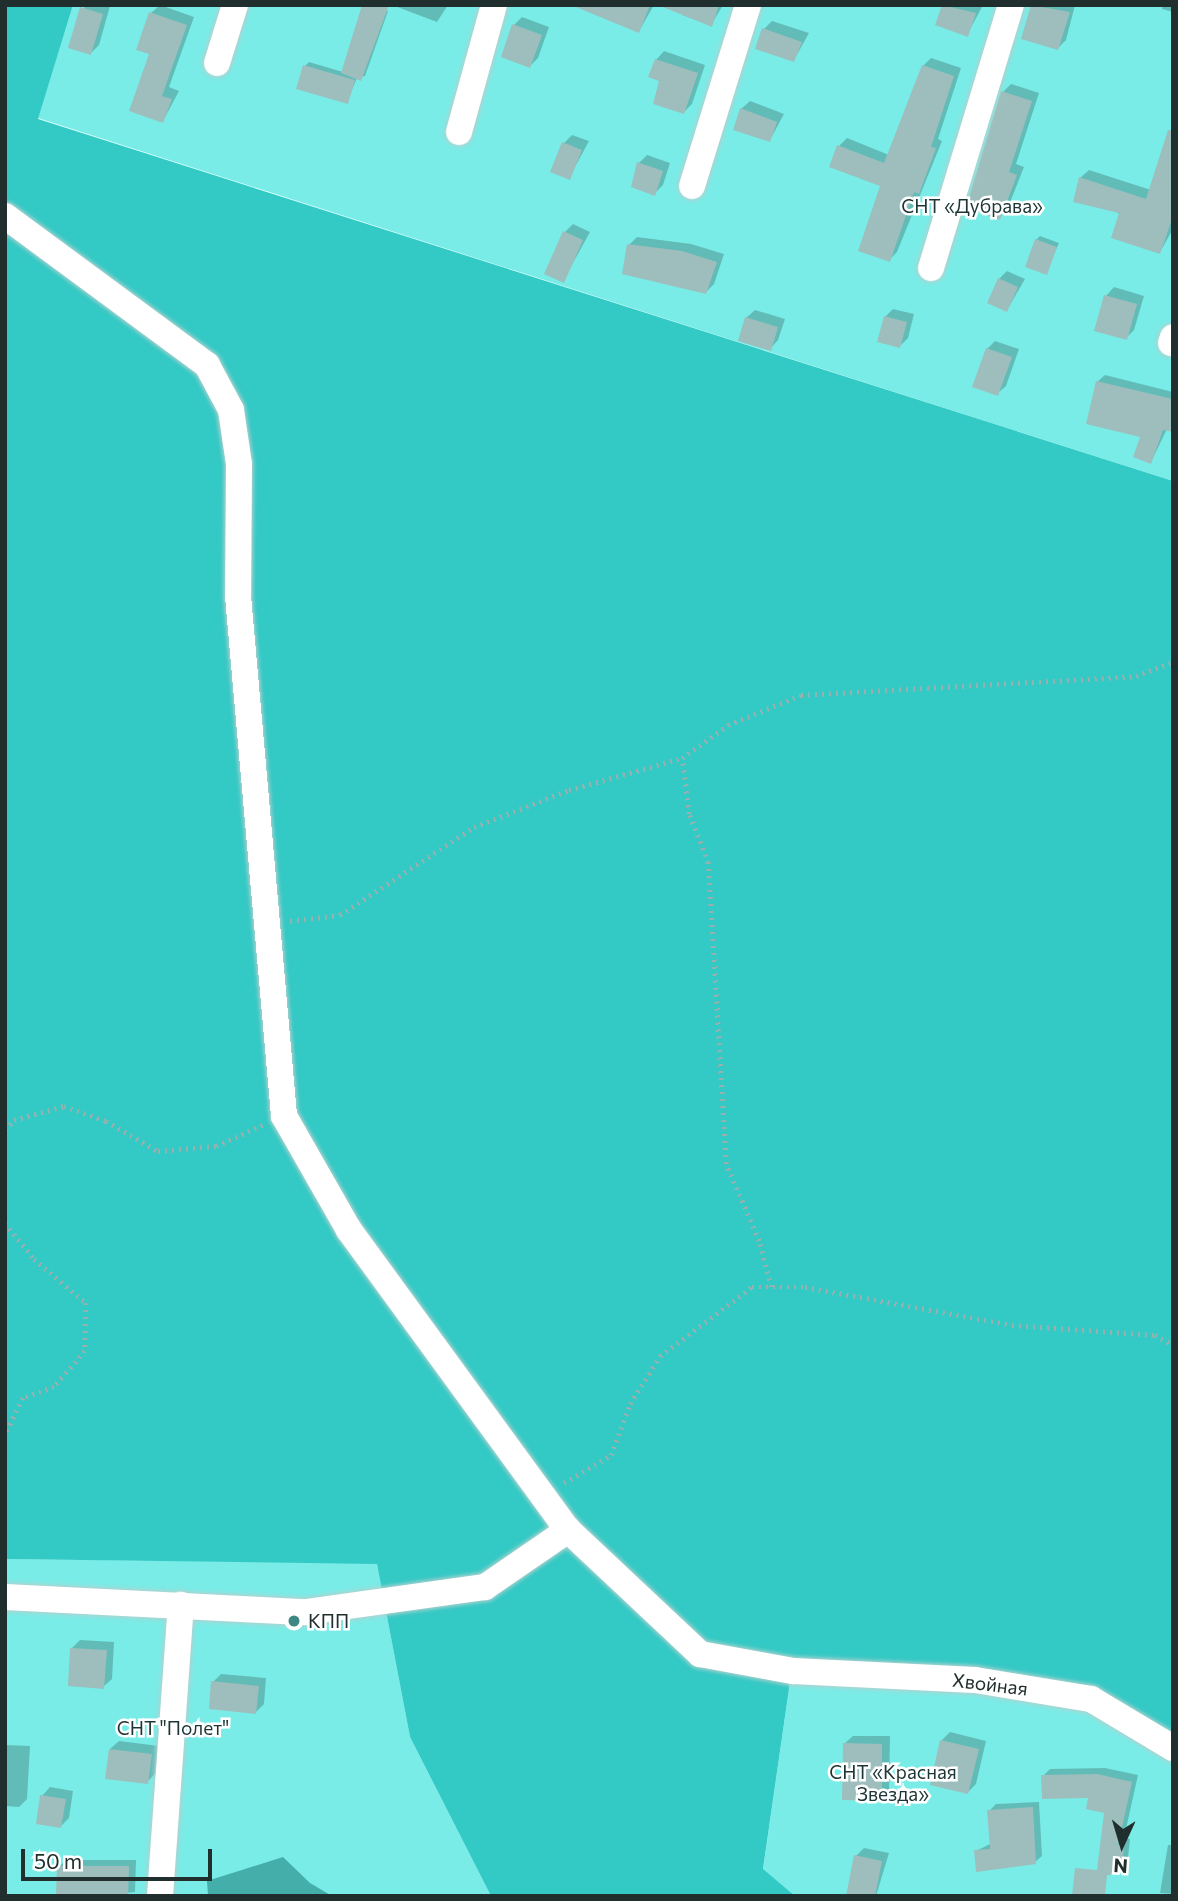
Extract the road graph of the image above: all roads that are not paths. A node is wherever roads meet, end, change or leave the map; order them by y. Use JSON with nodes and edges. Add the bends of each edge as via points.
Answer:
{"nodes":[{"id":1,"x":235,"y":5,"type":"edge"},
{"id":2,"x":494,"y":5,"type":"edge"},
{"id":3,"x":748,"y":5,"type":"edge"},
{"id":4,"x":1011,"y":5,"type":"edge"},
{"id":5,"x":217,"y":63,"type":"dead end"},
{"id":6,"x":459,"y":132,"type":"dead end"},
{"id":7,"x":692,"y":186,"type":"dead end"},
{"id":8,"x":5,"y":216,"type":"edge"},
{"id":9,"x":931,"y":268,"type":"dead end"},
{"id":10,"x":568,"y":1530,"type":"junction"},
{"id":11,"x":5,"y":1597,"type":"edge"},
{"id":12,"x":181,"y":1605,"type":"junction"},
{"id":13,"x":1173,"y":1748,"type":"edge"},
{"id":14,"x":160,"y":1896,"type":"edge"}],
"edges":[{"from":1,"to":5,"type":"street"},
{"from":2,"to":6,"type":"street"},
{"from":3,"to":7,"type":"street"},
{"from":4,"to":9,"type":"street"},
{"from":8,"to":10,"type":"street","name":"Хвойная","via":[[207,365],[231,410],[239,464],[238,596],[284,1116],[349,1230]]},
{"from":10,"to":12,"type":"street","via":[[485,1587],[306,1612]]},
{"from":10,"to":13,"type":"street","name":"Хвойная","via":[[700,1654],[793,1671],[975,1680],[1091,1699]]},
{"from":11,"to":12,"type":"street"},
{"from":12,"to":14,"type":"street"}]}
